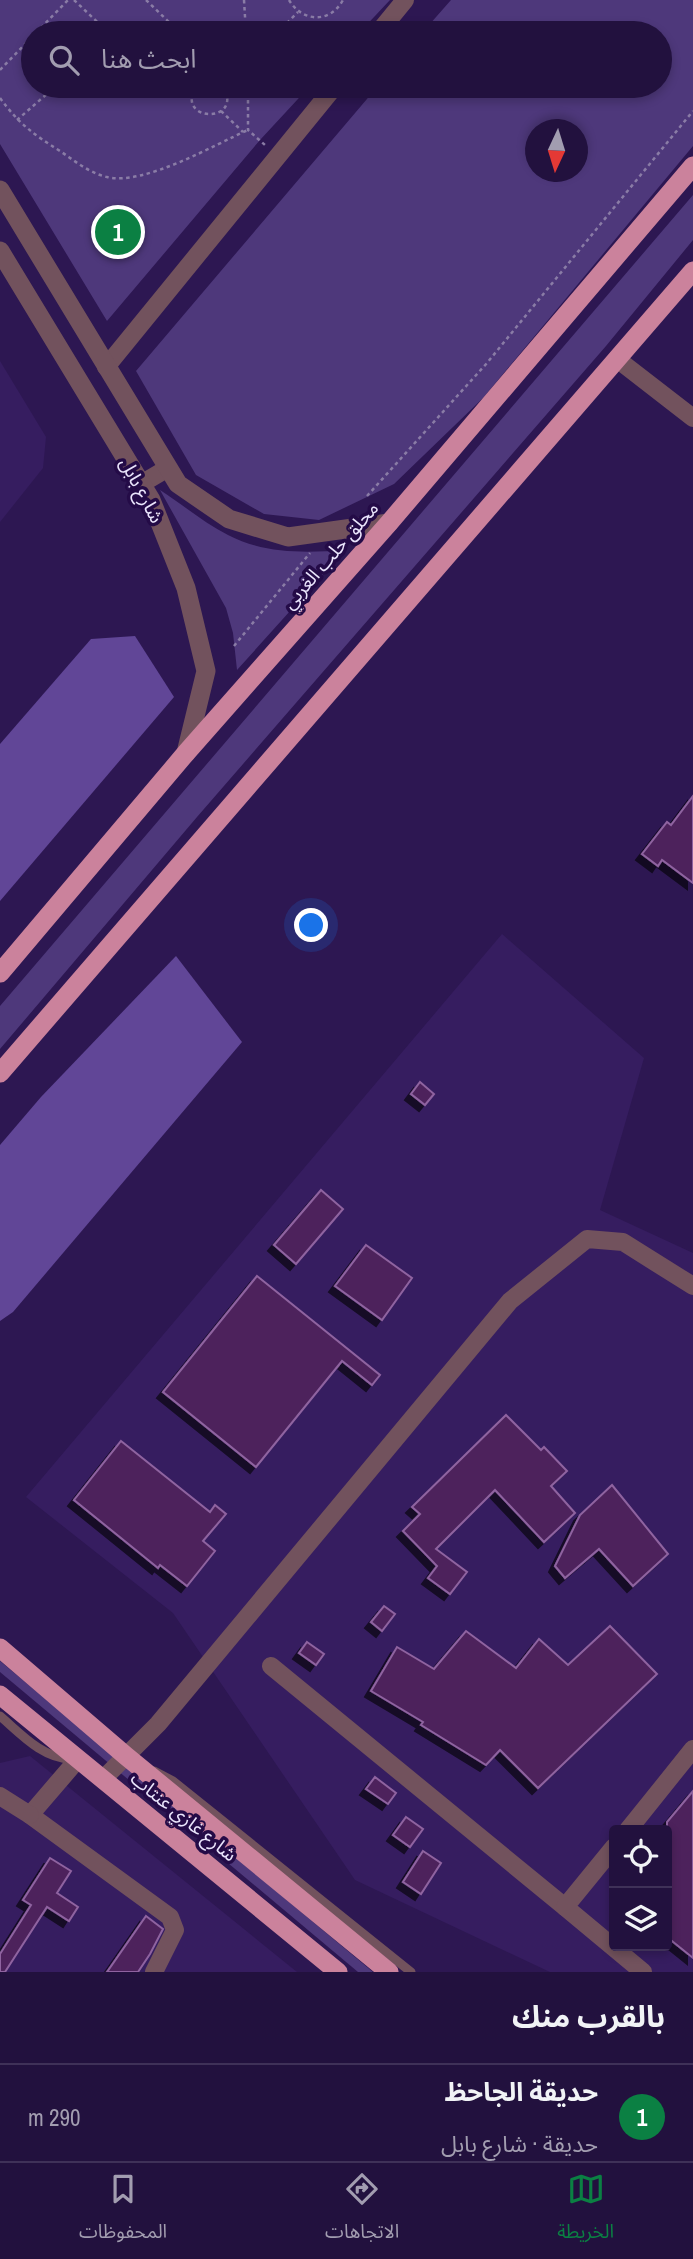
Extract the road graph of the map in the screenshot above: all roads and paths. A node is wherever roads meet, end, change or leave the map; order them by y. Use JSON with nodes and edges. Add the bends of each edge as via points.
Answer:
{"nodes":[{"id":1,"x":68,"y":0,"type":"edge"},
{"id":2,"x":74,"y":0,"type":"edge"},
{"id":3,"x":146,"y":0,"type":"edge"},
{"id":4,"x":244,"y":0,"type":"edge"},
{"id":5,"x":289,"y":0,"type":"edge"},
{"id":6,"x":342,"y":0,"type":"edge"},
{"id":7,"x":405,"y":0,"type":"edge"},
{"id":8,"x":298,"y":12,"type":"junction"},
{"id":9,"x":48,"y":21,"type":"edge"},
{"id":10,"x":96,"y":21,"type":"edge"},
{"id":11,"x":168,"y":21,"type":"edge"},
{"id":12,"x":245,"y":21,"type":"edge"},
{"id":13,"x":289,"y":21,"type":"edge"},
{"id":14,"x":388,"y":21,"type":"edge"},
{"id":15,"x":21,"y":48,"type":"edge"},
{"id":16,"x":0,"y":70,"type":"edge"},
{"id":17,"x":0,"y":98,"type":"edge"},
{"id":18,"x":42,"y":98,"type":"edge"},
{"id":19,"x":193,"y":98,"type":"edge"},
{"id":20,"x":226,"y":98,"type":"edge"},
{"id":21,"x":248,"y":98,"type":"edge"},
{"id":22,"x":325,"y":98,"type":"edge"},
{"id":23,"x":221,"y":111,"type":"junction"},
{"id":24,"x":693,"y":111,"type":"edge"},
{"id":25,"x":17,"y":120,"type":"junction"},
{"id":26,"x":248,"y":130,"type":"junction"},
{"id":27,"x":243,"y":132,"type":"junction"},
{"id":28,"x":278,"y":156,"type":"junction"},
{"id":29,"x":693,"y":166,"type":"edge"},
{"id":30,"x":0,"y":190,"type":"edge"},
{"id":31,"x":0,"y":251,"type":"edge"},
{"id":32,"x":693,"y":271,"type":"edge"},
{"id":33,"x":617,"y":359,"type":"junction"},
{"id":34,"x":106,"y":367,"type":"junction"},
{"id":35,"x":693,"y":418,"type":"edge"},
{"id":36,"x":168,"y":468,"type":"junction"},
{"id":37,"x":141,"y":484,"type":"junction"},
{"id":38,"x":367,"y":496,"type":"dead end"},
{"id":39,"x":389,"y":523,"type":"junction"},
{"id":40,"x":310,"y":552,"type":"dead end"},
{"id":41,"x":234,"y":646,"type":"dead end"},
{"id":42,"x":186,"y":753,"type":"junction"},
{"id":43,"x":0,"y":973,"type":"edge"},
{"id":44,"x":0,"y":1073,"type":"edge"},
{"id":45,"x":693,"y":1286,"type":"edge"},
{"id":46,"x":0,"y":1648,"type":"edge"},
{"id":47,"x":271,"y":1666,"type":"dead end"},
{"id":48,"x":0,"y":1695,"type":"edge"},
{"id":49,"x":0,"y":1716,"type":"edge"},
{"id":50,"x":693,"y":1749,"type":"edge"},
{"id":51,"x":78,"y":1759,"type":"junction"},
{"id":52,"x":134,"y":1763,"type":"junction"},
{"id":53,"x":103,"y":1779,"type":"junction"},
{"id":54,"x":0,"y":1796,"type":"edge"},
{"id":55,"x":30,"y":1815,"type":"junction"},
{"id":56,"x":632,"y":1825,"type":"edge"},
{"id":57,"x":609,"y":1853,"type":"edge"},
{"id":58,"x":565,"y":1907,"type":"junction"},
{"id":59,"x":154,"y":1972,"type":"edge"},
{"id":60,"x":338,"y":1972,"type":"edge"},
{"id":61,"x":389,"y":1972,"type":"edge"},
{"id":62,"x":411,"y":1972,"type":"edge"},
{"id":63,"x":643,"y":1972,"type":"edge"}],
"edges":[{"from":1,"to":9,"type":"path"},
{"from":2,"to":10,"type":"path"},
{"from":3,"to":11,"type":"path"},
{"from":4,"to":12,"type":"path"},
{"from":5,"to":8,"type":"path"},
{"from":6,"to":8,"type":"path","via":[[336,10],[319,18]]},
{"from":7,"to":14,"type":"street"},
{"from":8,"to":13,"type":"path"},
{"from":15,"to":16,"type":"path"},
{"from":17,"to":25,"type":"path"},
{"from":18,"to":25,"type":"path"},
{"from":19,"to":23,"type":"path","via":[[199,111],[210,115]]},
{"from":20,"to":23,"type":"path"},
{"from":21,"to":26,"type":"path"},
{"from":22,"to":28,"type":"street"},
{"from":23,"to":27,"type":"path"},
{"from":24,"to":38,"type":"path","via":[[487,363]]},
{"from":25,"to":27,"type":"path","via":[[93,173],[127,179],[167,167]]},
{"from":26,"to":27,"type":"path"},
{"from":26,"to":28,"type":"path"},
{"from":28,"to":34,"type":"street"},
{"from":29,"to":39,"type":"highway","name":"محلق حلب الغربي"},
{"from":30,"to":34,"type":"street"},
{"from":31,"to":37,"type":"street","name":"شارع بابل"},
{"from":32,"to":33,"type":"highway"},
{"from":33,"to":35,"type":"street"},
{"from":33,"to":44,"type":"highway"},
{"from":34,"to":36,"type":"street"},
{"from":36,"to":37,"type":"street"},
{"from":36,"to":39,"type":"street","via":[[178,484],[229,519],[288,537]]},
{"from":37,"to":42,"type":"street","name":"شارع بابل","via":[[186,588],[206,671]]},
{"from":39,"to":42,"type":"highway","name":"محلق حلب الغربي"},
{"from":40,"to":41,"type":"path"},
{"from":42,"to":43,"type":"highway","name":"محلق حلب الغربي"},
{"from":45,"to":52,"type":"street","via":[[623,1242],[587,1239],[510,1301],[158,1724]]},
{"from":46,"to":52,"type":"highway"},
{"from":47,"to":58,"type":"street"},
{"from":48,"to":51,"type":"highway","name":"شارع غازي عنتاب"},
{"from":49,"to":51,"type":"lane","via":[[43,1751]]},
{"from":50,"to":56,"type":"street"},
{"from":51,"to":53,"type":"highway","name":"شارع غازي عنتاب"},
{"from":51,"to":55,"type":"street"},
{"from":52,"to":53,"type":"street"},
{"from":52,"to":61,"type":"highway"},
{"from":52,"to":62,"type":"lane","via":[[173,1781]]},
{"from":53,"to":60,"type":"highway","name":"شارع غازي عنتاب"},
{"from":54,"to":55,"type":"street"},
{"from":55,"to":59,"type":"street","via":[[170,1917],[175,1930]]},
{"from":57,"to":58,"type":"street"},
{"from":58,"to":63,"type":"street"}]}
